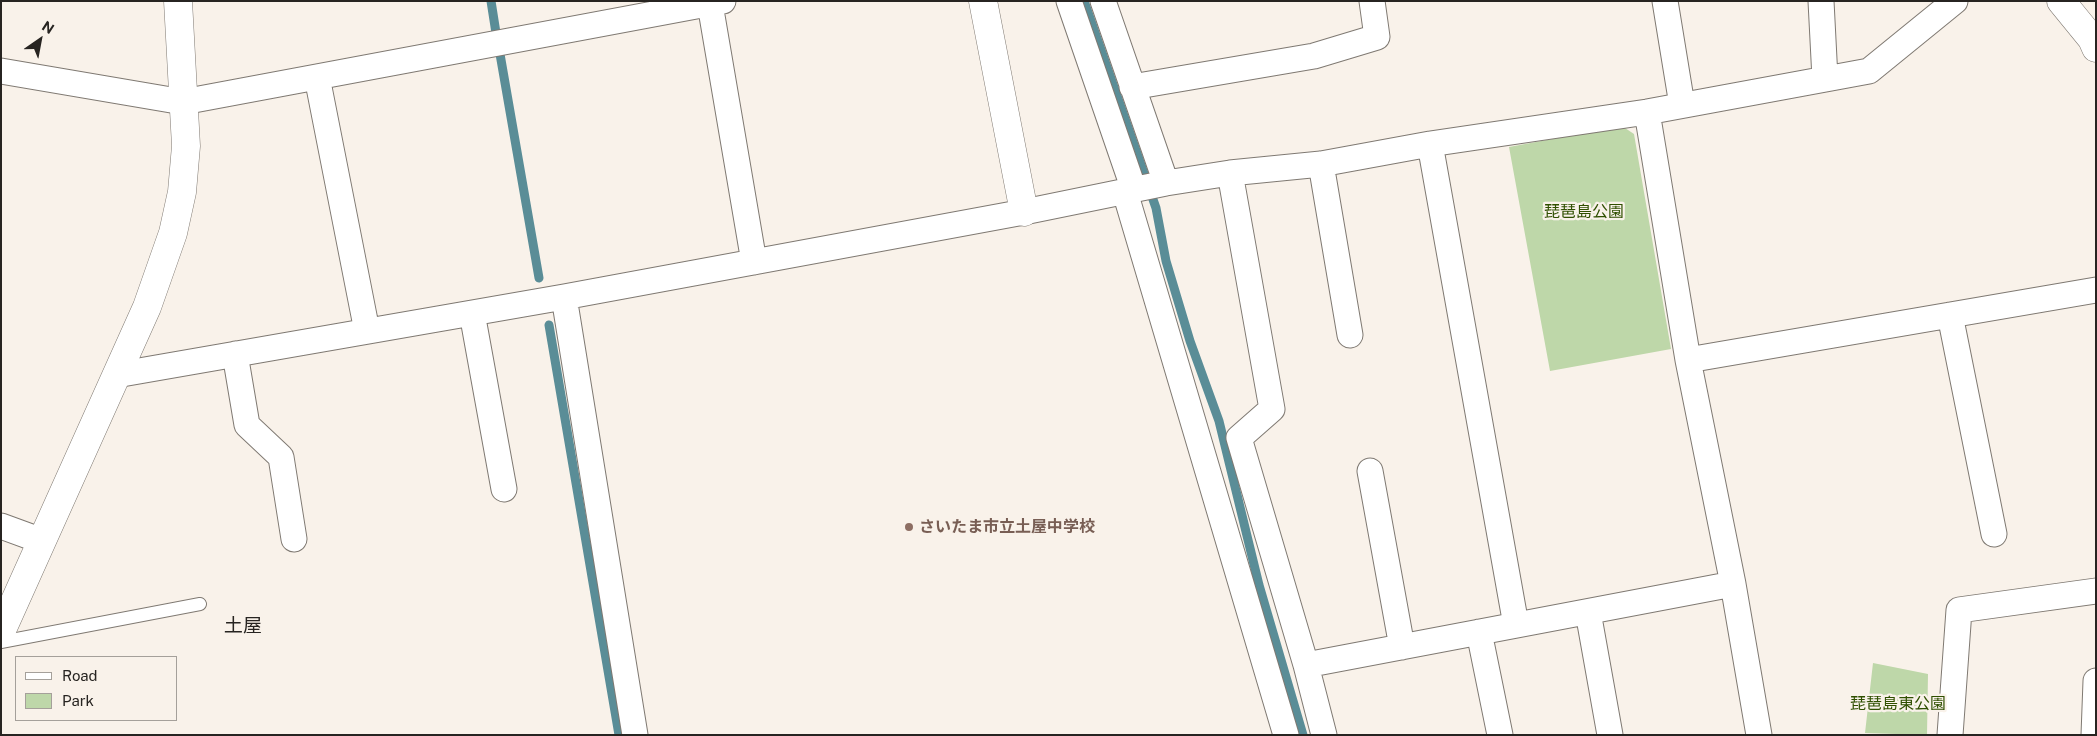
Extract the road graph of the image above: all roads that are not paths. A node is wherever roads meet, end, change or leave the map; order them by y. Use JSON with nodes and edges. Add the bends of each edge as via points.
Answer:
{"nodes":[{"id":1,"x":178,"y":1,"type":"edge"},
{"id":2,"x":983,"y":1,"type":"edge"},
{"id":3,"x":1070,"y":1,"type":"edge"},
{"id":4,"x":1103,"y":1,"type":"edge"},
{"id":5,"x":1372,"y":1,"type":"edge"},
{"id":6,"x":1665,"y":1,"type":"edge"},
{"id":7,"x":1821,"y":1,"type":"edge"},
{"id":8,"x":1954,"y":1,"type":"edge"},
{"id":9,"x":2061,"y":1,"type":"edge"},
{"id":10,"x":716,"y":2,"type":"edge"},
{"id":11,"x":2094,"y":41,"type":"edge"},
{"id":12,"x":1,"y":71,"type":"edge"},
{"id":13,"x":317,"y":77,"type":"junction"},
{"id":14,"x":1825,"y":79,"type":"junction"},
{"id":15,"x":1132,"y":87,"type":"junction"},
{"id":16,"x":183,"y":102,"type":"junction"},
{"id":17,"x":1682,"y":106,"type":"junction"},
{"id":18,"x":1647,"y":112,"type":"junction"},
{"id":19,"x":1430,"y":144,"type":"junction"},
{"id":20,"x":1321,"y":164,"type":"junction"},
{"id":21,"x":1230,"y":173,"type":"junction"},
{"id":22,"x":1164,"y":183,"type":"junction"},
{"id":23,"x":1132,"y":190,"type":"junction"},
{"id":24,"x":1024,"y":212,"type":"junction"},
{"id":25,"x":754,"y":262,"type":"junction"},
{"id":26,"x":2096,"y":290,"type":"edge"},
{"id":27,"x":564,"y":298,"type":"junction"},
{"id":28,"x":472,"y":314,"type":"junction"},
{"id":29,"x":1950,"y":315,"type":"junction"},
{"id":30,"x":367,"y":331,"type":"junction"},
{"id":31,"x":1350,"y":335,"type":"dead end"},
{"id":32,"x":235,"y":354,"type":"junction"},
{"id":33,"x":1688,"y":360,"type":"junction"},
{"id":34,"x":116,"y":374,"type":"junction"},
{"id":35,"x":1370,"y":470,"type":"dead end"},
{"id":36,"x":504,"y":490,"type":"dead end"},
{"id":37,"x":1,"y":526,"type":"edge"},
{"id":38,"x":1994,"y":534,"type":"dead end"},
{"id":39,"x":294,"y":539,"type":"dead end"},
{"id":40,"x":42,"y":541,"type":"junction"},
{"id":41,"x":1734,"y":584,"type":"junction"},
{"id":42,"x":2096,"y":591,"type":"edge"},
{"id":43,"x":200,"y":604,"type":"dead end"},
{"id":44,"x":1588,"y":612,"type":"junction"},
{"id":45,"x":1516,"y":625,"type":"junction"},
{"id":46,"x":1,"y":632,"type":"edge"},
{"id":47,"x":1479,"y":632,"type":"junction"},
{"id":48,"x":1,"y":642,"type":"edge"},
{"id":49,"x":1402,"y":646,"type":"junction"},
{"id":50,"x":1306,"y":665,"type":"junction"},
{"id":51,"x":2096,"y":681,"type":"edge"},
{"id":52,"x":635,"y":735,"type":"edge"},
{"id":53,"x":1286,"y":735,"type":"edge"},
{"id":54,"x":1324,"y":735,"type":"edge"},
{"id":55,"x":1500,"y":735,"type":"edge"},
{"id":56,"x":1610,"y":735,"type":"edge"},
{"id":57,"x":1759,"y":735,"type":"edge"},
{"id":58,"x":1950,"y":735,"type":"edge"},
{"id":59,"x":2094,"y":735,"type":"edge"}],
"edges":[{"from":1,"to":16,"type":"street"},
{"from":2,"to":24,"type":"street"},
{"from":3,"to":23,"type":"street"},
{"from":4,"to":15,"type":"street"},
{"from":5,"to":15,"type":"street","via":[[1377,37],[1314,56]]},
{"from":6,"to":17,"type":"street"},
{"from":7,"to":14,"type":"street"},
{"from":8,"to":14,"type":"street","via":[[1869,71]]},
{"from":9,"to":11,"type":"street"},
{"from":10,"to":13,"type":"street"},
{"from":10,"to":25,"type":"street"},
{"from":12,"to":16,"type":"street"},
{"from":13,"to":16,"type":"street"},
{"from":13,"to":30,"type":"street"},
{"from":14,"to":17,"type":"street"},
{"from":15,"to":22,"type":"street"},
{"from":16,"to":34,"type":"street","via":[[186,146],[182,192],[173,234],[147,307]]},
{"from":17,"to":18,"type":"street"},
{"from":18,"to":19,"type":"street"},
{"from":18,"to":33,"type":"street"},
{"from":19,"to":20,"type":"street"},
{"from":19,"to":45,"type":"street"},
{"from":20,"to":21,"type":"street"},
{"from":20,"to":31,"type":"street"},
{"from":21,"to":22,"type":"street"},
{"from":21,"to":50,"type":"street","via":[[1272,409],[1239,438]]},
{"from":22,"to":23,"type":"street"},
{"from":23,"to":24,"type":"street"},
{"from":23,"to":53,"type":"street"},
{"from":24,"to":25,"type":"street"},
{"from":25,"to":27,"type":"street"},
{"from":26,"to":29,"type":"street"},
{"from":27,"to":28,"type":"street"},
{"from":27,"to":52,"type":"street"},
{"from":28,"to":30,"type":"street"},
{"from":28,"to":36,"type":"street"},
{"from":29,"to":33,"type":"street"},
{"from":29,"to":38,"type":"street"},
{"from":30,"to":32,"type":"street"},
{"from":32,"to":34,"type":"street"},
{"from":32,"to":39,"type":"street","via":[[248,425],[281,457]]},
{"from":33,"to":41,"type":"street"},
{"from":34,"to":40,"type":"street"},
{"from":35,"to":49,"type":"street"},
{"from":37,"to":40,"type":"street"},
{"from":40,"to":46,"type":"street"},
{"from":41,"to":44,"type":"street"},
{"from":41,"to":57,"type":"street"},
{"from":42,"to":58,"type":"street","via":[[1959,610]]},
{"from":43,"to":48,"type":"lane"},
{"from":44,"to":45,"type":"street"},
{"from":44,"to":56,"type":"street"},
{"from":45,"to":47,"type":"street"},
{"from":47,"to":49,"type":"street"},
{"from":47,"to":55,"type":"street"},
{"from":49,"to":50,"type":"street"},
{"from":50,"to":54,"type":"street"},
{"from":51,"to":59,"type":"street"}]}
